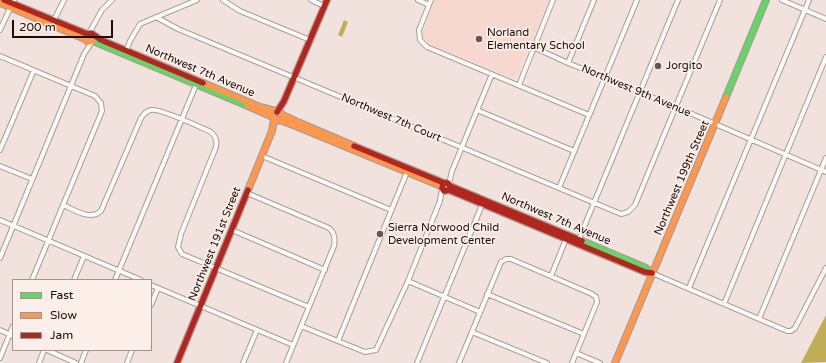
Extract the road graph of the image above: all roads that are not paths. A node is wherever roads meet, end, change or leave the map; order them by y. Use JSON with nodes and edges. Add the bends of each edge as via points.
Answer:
{"nodes":[{"id":1,"x":4,"y":0,"type":"edge"},
{"id":2,"x":64,"y":0,"type":"edge"},
{"id":3,"x":112,"y":0,"type":"edge"},
{"id":4,"x":197,"y":0,"type":"edge"},
{"id":5,"x":224,"y":0,"type":"edge"},
{"id":6,"x":312,"y":0,"type":"edge"},
{"id":7,"x":418,"y":0,"type":"edge"},
{"id":8,"x":553,"y":0,"type":"edge"},
{"id":9,"x":594,"y":0,"type":"edge"},
{"id":10,"x":637,"y":0,"type":"edge"},
{"id":11,"x":678,"y":0,"type":"edge"},
{"id":12,"x":720,"y":0,"type":"edge"},
{"id":13,"x":766,"y":0,"type":"edge"},
{"id":14,"x":782,"y":0,"type":"edge"},
{"id":15,"x":809,"y":0,"type":"edge"},
{"id":16,"x":430,"y":2,"type":"edge"},
{"id":17,"x":0,"y":3,"type":"edge"},
{"id":18,"x":12,"y":3,"type":"edge"},
{"id":19,"x":325,"y":3,"type":"edge"},
{"id":20,"x":805,"y":10,"type":"junction"},
{"id":21,"x":156,"y":17,"type":"junction"},
{"id":22,"x":826,"y":19,"type":"edge"},
{"id":23,"x":54,"y":20,"type":"junction"},
{"id":24,"x":0,"y":30,"type":"edge"},
{"id":25,"x":90,"y":38,"type":"junction"},
{"id":26,"x":310,"y":40,"type":"junction"},
{"id":27,"x":533,"y":47,"type":"junction"},
{"id":28,"x":126,"y":51,"type":"junction"},
{"id":29,"x":0,"y":56,"type":"edge"},
{"id":30,"x":826,"y":57,"type":"edge"},
{"id":31,"x":568,"y":63,"type":"junction"},
{"id":32,"x":34,"y":70,"type":"junction"},
{"id":33,"x":492,"y":74,"type":"junction"},
{"id":34,"x":294,"y":78,"type":"junction"},
{"id":35,"x":605,"y":78,"type":"junction"},
{"id":36,"x":71,"y":85,"type":"junction"},
{"id":37,"x":196,"y":85,"type":"junction"},
{"id":38,"x":519,"y":85,"type":"junction"},
{"id":39,"x":640,"y":92,"type":"junction"},
{"id":40,"x":676,"y":107,"type":"junction"},
{"id":41,"x":477,"y":110,"type":"junction"},
{"id":42,"x":589,"y":115,"type":"junction"},
{"id":43,"x":278,"y":116,"type":"junction"},
{"id":44,"x":181,"y":120,"type":"junction"},
{"id":45,"x":715,"y":124,"type":"junction"},
{"id":46,"x":750,"y":140,"type":"junction"},
{"id":47,"x":462,"y":147,"type":"junction"},
{"id":48,"x":0,"y":150,"type":"edge"},
{"id":49,"x":574,"y":151,"type":"junction"},
{"id":50,"x":786,"y":155,"type":"junction"},
{"id":51,"x":262,"y":156,"type":"junction"},
{"id":52,"x":826,"y":158,"type":"edge"},
{"id":53,"x":0,"y":166,"type":"edge"},
{"id":54,"x":821,"y":170,"type":"junction"},
{"id":55,"x":407,"y":172,"type":"junction"},
{"id":56,"x":826,"y":172,"type":"edge"},
{"id":57,"x":32,"y":179,"type":"junction"},
{"id":58,"x":446,"y":186,"type":"junction"},
{"id":59,"x":559,"y":188,"type":"junction"},
{"id":60,"x":247,"y":193,"type":"junction"},
{"id":61,"x":595,"y":203,"type":"junction"},
{"id":62,"x":63,"y":205,"type":"junction"},
{"id":63,"x":482,"y":205,"type":"junction"},
{"id":64,"x":391,"y":210,"type":"junction"},
{"id":65,"x":0,"y":220,"type":"edge"},
{"id":66,"x":13,"y":226,"type":"junction"},
{"id":67,"x":232,"y":230,"type":"junction"},
{"id":68,"x":566,"y":239,"type":"junction"},
{"id":69,"x":580,"y":239,"type":"junction"},
{"id":70,"x":48,"y":240,"type":"junction"},
{"id":71,"x":84,"y":256,"type":"junction"},
{"id":72,"x":0,"y":258,"type":"edge"},
{"id":73,"x":826,"y":268,"type":"edge"},
{"id":74,"x":216,"y":269,"type":"junction"},
{"id":75,"x":118,"y":270,"type":"junction"},
{"id":76,"x":325,"y":270,"type":"junction"},
{"id":77,"x":652,"y":273,"type":"junction"},
{"id":78,"x":551,"y":276,"type":"junction"},
{"id":79,"x":32,"y":279,"type":"edge"},
{"id":80,"x":74,"y":279,"type":"edge"},
{"id":81,"x":114,"y":279,"type":"edge"},
{"id":82,"x":139,"y":279,"type":"edge"},
{"id":83,"x":408,"y":281,"type":"junction"},
{"id":84,"x":152,"y":285,"type":"edge"},
{"id":85,"x":158,"y":288,"type":"junction"},
{"id":86,"x":689,"y":288,"type":"junction"},
{"id":87,"x":488,"y":294,"type":"junction"},
{"id":88,"x":445,"y":297,"type":"junction"},
{"id":89,"x":152,"y":303,"type":"edge"},
{"id":90,"x":724,"y":304,"type":"junction"},
{"id":91,"x":200,"y":306,"type":"junction"},
{"id":92,"x":309,"y":307,"type":"junction"},
{"id":93,"x":480,"y":312,"type":"junction"},
{"id":94,"x":759,"y":319,"type":"junction"},
{"id":95,"x":301,"y":326,"type":"junction"},
{"id":96,"x":0,"y":330,"type":"edge"},
{"id":97,"x":257,"y":330,"type":"junction"},
{"id":98,"x":472,"y":332,"type":"junction"},
{"id":99,"x":584,"y":334,"type":"junction"},
{"id":100,"x":11,"y":335,"type":"edge"},
{"id":101,"x":338,"y":341,"type":"junction"},
{"id":102,"x":293,"y":345,"type":"junction"},
{"id":103,"x":45,"y":351,"type":"edge"},
{"id":104,"x":48,"y":351,"type":"edge"},
{"id":105,"x":86,"y":351,"type":"edge"},
{"id":106,"x":132,"y":351,"type":"edge"},
{"id":107,"x":576,"y":353,"type":"junction"},
{"id":108,"x":0,"y":358,"type":"edge"},
{"id":109,"x":39,"y":363,"type":"edge"},
{"id":110,"x":76,"y":363,"type":"edge"},
{"id":111,"x":81,"y":363,"type":"edge"},
{"id":112,"x":127,"y":363,"type":"edge"},
{"id":113,"x":177,"y":363,"type":"edge"},
{"id":114,"x":243,"y":363,"type":"edge"},
{"id":115,"x":286,"y":363,"type":"edge"},
{"id":116,"x":417,"y":363,"type":"edge"},
{"id":117,"x":459,"y":363,"type":"edge"},
{"id":118,"x":547,"y":363,"type":"edge"},
{"id":119,"x":572,"y":363,"type":"edge"},
{"id":120,"x":600,"y":363,"type":"edge"},
{"id":121,"x":615,"y":363,"type":"edge"}],
"edges":[{"from":1,"to":18,"type":"street","name":"Northwest 7th Avenue"},
{"from":2,"to":23,"type":"street"},
{"from":3,"to":25,"type":"street","via":[[102,10]]},
{"from":4,"to":21,"type":"street"},
{"from":5,"to":26,"type":"street","via":[[240,11]]},
{"from":6,"to":19,"type":"street"},
{"from":7,"to":16,"type":"street"},
{"from":8,"to":27,"type":"street"},
{"from":9,"to":31,"type":"street"},
{"from":10,"to":35,"type":"street"},
{"from":11,"to":39,"type":"street"},
{"from":12,"to":40,"type":"street"},
{"from":13,"to":45,"type":"street","name":"Northwest 199th Street"},
{"from":14,"to":20,"type":"street"},
{"from":15,"to":20,"type":"street"},
{"from":16,"to":33,"type":"street","via":[[419,30],[420,40],[427,47]]},
{"from":17,"to":18,"type":"street","name":"Northwest 7th Avenue"},
{"from":18,"to":23,"type":"street","name":"Northwest 7th Avenue"},
{"from":18,"to":24,"type":"street"},
{"from":18,"to":25,"type":"street","name":"Northwest 7th Avenue"},
{"from":19,"to":26,"type":"street","name":"Northwest 191st Street"},
{"from":20,"to":22,"type":"street"},
{"from":20,"to":46,"type":"street"},
{"from":21,"to":28,"type":"street","via":[[140,24]]},
{"from":21,"to":34,"type":"street","name":"Northwest 7th Court","via":[[178,30]]},
{"from":23,"to":25,"type":"street","name":"Northwest 7th Avenue"},
{"from":25,"to":28,"type":"street","name":"Northwest 7th Avenue"},
{"from":25,"to":36,"type":"street"},
{"from":25,"to":37,"type":"street","name":"Northwest 7th Avenue"},
{"from":26,"to":34,"type":"street","name":"Northwest 191st Street"},
{"from":27,"to":31,"type":"street","name":"Northwest 9th Avenue"},
{"from":27,"to":38,"type":"street"},
{"from":28,"to":43,"type":"street","name":"Northwest 7th Avenue"},
{"from":29,"to":32,"type":"street"},
{"from":30,"to":50,"type":"street"},
{"from":31,"to":35,"type":"street","name":"Northwest 9th Avenue"},
{"from":32,"to":36,"type":"street"},
{"from":32,"to":48,"type":"street"},
{"from":33,"to":38,"type":"street"},
{"from":33,"to":41,"type":"street"},
{"from":34,"to":43,"type":"street","name":"Northwest 191st Street"},
{"from":34,"to":47,"type":"street","name":"Northwest 7th Court"},
{"from":35,"to":39,"type":"street","name":"Northwest 9th Avenue"},
{"from":35,"to":42,"type":"street"},
{"from":36,"to":57,"type":"street"},
{"from":36,"to":62,"type":"street","via":[[95,96],[101,103],[102,111]]},
{"from":37,"to":43,"type":"street","name":"Northwest 7th Avenue"},
{"from":37,"to":44,"type":"street"},
{"from":38,"to":42,"type":"street"},
{"from":39,"to":40,"type":"street","name":"Northwest 9th Avenue"},
{"from":39,"to":61,"type":"street"},
{"from":40,"to":45,"type":"street","name":"Northwest 9th Avenue"},
{"from":40,"to":61,"type":"street","name":"Northwest 7th Court","via":[[635,205],[628,212],[621,214]]},
{"from":41,"to":47,"type":"street"},
{"from":41,"to":49,"type":"street"},
{"from":42,"to":49,"type":"street"},
{"from":43,"to":51,"type":"street","name":"Northwest 191st Street"},
{"from":43,"to":55,"type":"street","name":"Northwest 7th Avenue"},
{"from":43,"to":58,"type":"street","name":"Northwest 7th Avenue"},
{"from":44,"to":62,"type":"street","via":[[162,111],[151,110],[144,114],[101,211],[95,215],[87,215]]},
{"from":44,"to":74,"type":"street","via":[[211,132],[217,141],[178,247],[182,254]]},
{"from":44,"to":75,"type":"street"},
{"from":45,"to":46,"type":"street","name":"Northwest 9th Avenue"},
{"from":45,"to":77,"type":"street","name":"Northwest 199th Street"},
{"from":46,"to":50,"type":"street","name":"Northwest 9th Avenue"},
{"from":46,"to":86,"type":"street"},
{"from":47,"to":58,"type":"street"},
{"from":47,"to":59,"type":"street","name":"Northwest 7th Court"},
{"from":49,"to":59,"type":"street"},
{"from":50,"to":54,"type":"street","name":"Northwest 9th Avenue"},
{"from":50,"to":90,"type":"street"},
{"from":51,"to":60,"type":"street","name":"Northwest 191st Street"},
{"from":51,"to":64,"type":"street"},
{"from":52,"to":54,"type":"street"},
{"from":53,"to":57,"type":"street"},
{"from":54,"to":56,"type":"street","name":"Northwest 9th Avenue"},
{"from":54,"to":94,"type":"street"},
{"from":55,"to":58,"type":"street","name":"Northwest 7th Avenue"},
{"from":55,"to":64,"type":"street"},
{"from":57,"to":66,"type":"street"},
{"from":58,"to":63,"type":"street","name":"Northwest 7th Avenue"},
{"from":58,"to":69,"type":"street","name":"Northwest 7th Avenue"},
{"from":58,"to":83,"type":"street"},
{"from":59,"to":61,"type":"street","name":"Northwest 7th Court"},
{"from":60,"to":67,"type":"street","name":"Northwest 191st Street"},
{"from":60,"to":76,"type":"street","via":[[332,230],[334,246]]},
{"from":61,"to":69,"type":"street"},
{"from":62,"to":70,"type":"street"},
{"from":63,"to":68,"type":"street","name":"Northwest 7th Avenue"},
{"from":63,"to":88,"type":"street"},
{"from":64,"to":101,"type":"street"},
{"from":65,"to":66,"type":"street"},
{"from":66,"to":70,"type":"street"},
{"from":66,"to":72,"type":"street"},
{"from":67,"to":74,"type":"street","name":"Northwest 191st Street"},
{"from":67,"to":76,"type":"street"},
{"from":68,"to":77,"type":"street","name":"Northwest 7th Avenue"},
{"from":68,"to":78,"type":"street"},
{"from":69,"to":77,"type":"street","name":"Northwest 7th Avenue"},
{"from":70,"to":71,"type":"street"},
{"from":70,"to":79,"type":"street"},
{"from":71,"to":75,"type":"street"},
{"from":71,"to":80,"type":"street"},
{"from":73,"to":94,"type":"street","name":"Northwest 7th Avenue","via":[[795,328],[787,331]]},
{"from":74,"to":91,"type":"street","name":"Northwest 191st Street"},
{"from":74,"to":92,"type":"street"},
{"from":75,"to":81,"type":"street"},
{"from":75,"to":82,"type":"street"},
{"from":76,"to":92,"type":"street"},
{"from":77,"to":86,"type":"street","name":"Northwest 7th Avenue"},
{"from":77,"to":121,"type":"street","name":"Northwest 199th Street"},
{"from":78,"to":87,"type":"street","via":[[506,259],[501,262]]},
{"from":78,"to":99,"type":"street","via":[[596,297],[597,302]]},
{"from":83,"to":88,"type":"street"},
{"from":83,"to":101,"type":"street","via":[[376,350],[365,352]]},
{"from":84,"to":85,"type":"street"},
{"from":85,"to":89,"type":"street"},
{"from":85,"to":91,"type":"street"},
{"from":86,"to":90,"type":"street","name":"Northwest 7th Avenue"},
{"from":87,"to":93,"type":"street"},
{"from":87,"to":99,"type":"street"},
{"from":88,"to":93,"type":"street"},
{"from":88,"to":116,"type":"street"},
{"from":90,"to":94,"type":"street","name":"Northwest 7th Avenue"},
{"from":91,"to":97,"type":"street"},
{"from":91,"to":113,"type":"street","name":"Northwest 191st Street"},
{"from":92,"to":95,"type":"street"},
{"from":93,"to":98,"type":"street"},
{"from":95,"to":101,"type":"street"},
{"from":95,"to":102,"type":"street"},
{"from":96,"to":100,"type":"street"},
{"from":97,"to":102,"type":"street"},
{"from":97,"to":114,"type":"street"},
{"from":98,"to":117,"type":"street"},
{"from":98,"to":118,"type":"street"},
{"from":99,"to":107,"type":"street"},
{"from":100,"to":108,"type":"street"},
{"from":102,"to":115,"type":"street"},
{"from":103,"to":109,"type":"street"},
{"from":104,"to":110,"type":"street"},
{"from":105,"to":111,"type":"street"},
{"from":106,"to":112,"type":"street"},
{"from":107,"to":119,"type":"street"},
{"from":107,"to":120,"type":"street"}]}
